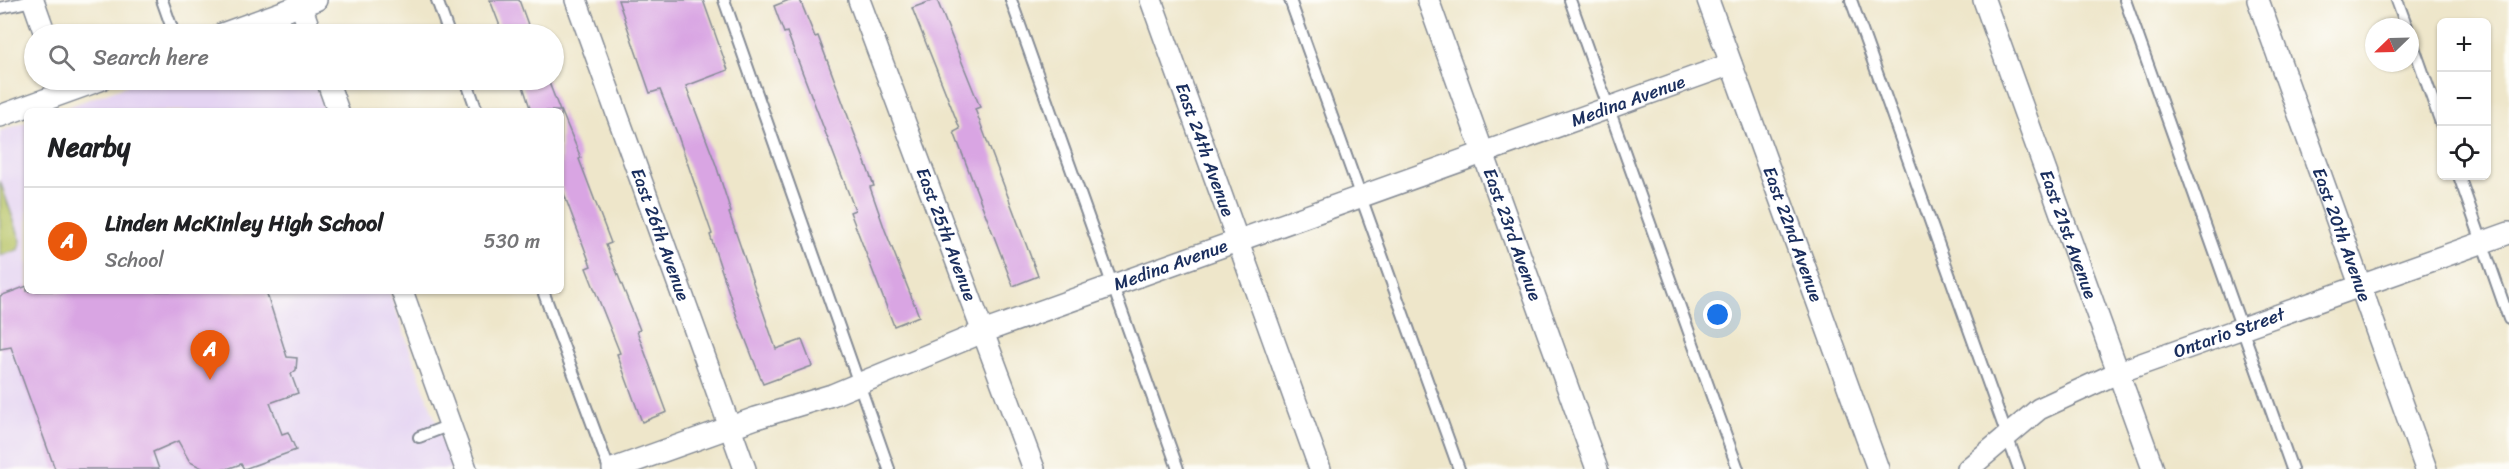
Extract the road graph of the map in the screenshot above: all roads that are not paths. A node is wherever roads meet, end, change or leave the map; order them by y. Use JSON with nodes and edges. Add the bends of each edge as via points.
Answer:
{"nodes":[{"id":1,"x":34,"y":0,"type":"edge"},
{"id":2,"x":162,"y":0,"type":"edge"},
{"id":3,"x":437,"y":0,"type":"edge"},
{"id":4,"x":576,"y":0,"type":"edge"},
{"id":5,"x":724,"y":0,"type":"edge"},
{"id":6,"x":859,"y":0,"type":"edge"},
{"id":7,"x":1011,"y":0,"type":"edge"},
{"id":8,"x":1151,"y":0,"type":"edge"},
{"id":9,"x":1290,"y":0,"type":"edge"},
{"id":10,"x":1428,"y":0,"type":"edge"},
{"id":11,"x":1570,"y":0,"type":"edge"},
{"id":12,"x":1708,"y":0,"type":"edge"},
{"id":13,"x":1851,"y":0,"type":"edge"},
{"id":14,"x":1984,"y":0,"type":"edge"},
{"id":15,"x":2125,"y":0,"type":"edge"},
{"id":16,"x":2258,"y":0,"type":"edge"},
{"id":17,"x":2397,"y":0,"type":"edge"},
{"id":18,"x":305,"y":2,"type":"edge"},
{"id":19,"x":0,"y":8,"type":"edge"},
{"id":20,"x":2404,"y":18,"type":"edge"},
{"id":21,"x":42,"y":24,"type":"edge"},
{"id":22,"x":170,"y":24,"type":"edge"},
{"id":23,"x":248,"y":24,"type":"edge"},
{"id":24,"x":309,"y":24,"type":"edge"},
{"id":25,"x":445,"y":24,"type":"edge"},
{"id":26,"x":2419,"y":61,"type":"edge"},
{"id":27,"x":1731,"y":64,"type":"junction"},
{"id":28,"x":55,"y":90,"type":"edge"},
{"id":29,"x":331,"y":90,"type":"edge"},
{"id":30,"x":470,"y":90,"type":"edge"},
{"id":31,"x":337,"y":108,"type":"edge"},
{"id":32,"x":476,"y":108,"type":"edge"},
{"id":33,"x":1610,"y":108,"type":"junction"},
{"id":34,"x":2437,"y":112,"type":"edge"},
{"id":35,"x":0,"y":116,"type":"edge"},
{"id":36,"x":1484,"y":152,"type":"junction"},
{"id":37,"x":2460,"y":180,"type":"edge"},
{"id":38,"x":1360,"y":196,"type":"junction"},
{"id":39,"x":2509,"y":232,"type":"edge"},
{"id":40,"x":1238,"y":242,"type":"junction"},
{"id":41,"x":2482,"y":242,"type":"junction"},
{"id":42,"x":2361,"y":285,"type":"junction"},
{"id":43,"x":1112,"y":286,"type":"junction"},
{"id":44,"x":403,"y":294,"type":"edge"},
{"id":45,"x":544,"y":294,"type":"edge"},
{"id":46,"x":2509,"y":319,"type":"edge"},
{"id":47,"x":2242,"y":328,"type":"junction"},
{"id":48,"x":982,"y":332,"type":"junction"},
{"id":49,"x":2119,"y":372,"type":"junction"},
{"id":50,"x":859,"y":384,"type":"junction"},
{"id":51,"x":450,"y":425,"type":"junction"},
{"id":52,"x":730,"y":427,"type":"junction"},
{"id":53,"x":419,"y":437,"type":"dead end"},
{"id":54,"x":2007,"y":437,"type":"junction"},
{"id":55,"x":466,"y":469,"type":"edge"},
{"id":56,"x":611,"y":469,"type":"edge"},
{"id":57,"x":745,"y":469,"type":"edge"},
{"id":58,"x":889,"y":469,"type":"edge"},
{"id":59,"x":1034,"y":469,"type":"edge"},
{"id":60,"x":1178,"y":469,"type":"edge"},
{"id":61,"x":1320,"y":469,"type":"edge"},
{"id":62,"x":1459,"y":469,"type":"edge"},
{"id":63,"x":1597,"y":469,"type":"edge"},
{"id":64,"x":1738,"y":469,"type":"edge"},
{"id":65,"x":1878,"y":469,"type":"edge"},
{"id":66,"x":1968,"y":469,"type":"edge"},
{"id":67,"x":2019,"y":469,"type":"edge"},
{"id":68,"x":2153,"y":469,"type":"edge"},
{"id":69,"x":2292,"y":469,"type":"edge"},
{"id":70,"x":2426,"y":469,"type":"edge"}],
"edges":[{"from":1,"to":19,"type":"lane"},
{"from":1,"to":21,"type":"street"},
{"from":2,"to":22,"type":"lane"},
{"from":3,"to":25,"type":"lane"},
{"from":4,"to":52,"type":"street","name":"East 26th Avenue"},
{"from":5,"to":50,"type":"lane"},
{"from":6,"to":48,"type":"street","name":"East 25th Avenue"},
{"from":7,"to":43,"type":"lane"},
{"from":8,"to":40,"type":"street","name":"East 24th Avenue"},
{"from":9,"to":38,"type":"lane"},
{"from":10,"to":36,"type":"street","name":"East 23rd Avenue"},
{"from":11,"to":33,"type":"lane"},
{"from":12,"to":27,"type":"street","name":"East 22nd Avenue"},
{"from":13,"to":54,"type":"lane"},
{"from":14,"to":49,"type":"street","name":"East 21st Avenue"},
{"from":15,"to":47,"type":"lane"},
{"from":16,"to":42,"type":"street","name":"East 20th Avenue"},
{"from":17,"to":20,"type":"lane"},
{"from":18,"to":23,"type":"street"},
{"from":18,"to":24,"type":"street"},
{"from":26,"to":34,"type":"lane"},
{"from":27,"to":33,"type":"street","name":"Medina Avenue"},
{"from":27,"to":65,"type":"street","name":"East 22nd Avenue"},
{"from":28,"to":35,"type":"street"},
{"from":29,"to":31,"type":"street"},
{"from":30,"to":32,"type":"lane"},
{"from":33,"to":36,"type":"street","name":"Medina Avenue"},
{"from":33,"to":64,"type":"lane"},
{"from":36,"to":38,"type":"street","name":"Medina Avenue"},
{"from":36,"to":63,"type":"street","name":"East 23rd Avenue"},
{"from":37,"to":41,"type":"lane"},
{"from":38,"to":40,"type":"street","name":"Medina Avenue"},
{"from":38,"to":62,"type":"lane"},
{"from":39,"to":41,"type":"street","name":"Ontario Street"},
{"from":40,"to":43,"type":"street","name":"Medina Avenue"},
{"from":40,"to":61,"type":"street","name":"East 24th Avenue"},
{"from":41,"to":42,"type":"street","name":"Ontario Street"},
{"from":41,"to":46,"type":"lane"},
{"from":42,"to":47,"type":"street","name":"Ontario Street"},
{"from":42,"to":70,"type":"street","name":"East 20th Avenue"},
{"from":43,"to":48,"type":"street","name":"Medina Avenue"},
{"from":43,"to":60,"type":"lane"},
{"from":44,"to":51,"type":"street"},
{"from":45,"to":56,"type":"lane"},
{"from":47,"to":49,"type":"street","name":"Ontario Street"},
{"from":47,"to":69,"type":"lane"},
{"from":48,"to":50,"type":"street","name":"Medina Avenue"},
{"from":48,"to":59,"type":"street","name":"East 25th Avenue"},
{"from":49,"to":54,"type":"street","name":"Ontario Street","via":[[2039,409]]},
{"from":49,"to":68,"type":"street","name":"East 21st Avenue"},
{"from":50,"to":52,"type":"street","name":"Medina Avenue"},
{"from":50,"to":58,"type":"lane"},
{"from":51,"to":53,"type":"lane"},
{"from":51,"to":55,"type":"street"},
{"from":52,"to":56,"type":"street","name":"Medina Avenue"},
{"from":52,"to":57,"type":"street","name":"East 26th Avenue"},
{"from":54,"to":66,"type":"street","name":"Ontario Street"},
{"from":54,"to":67,"type":"lane"}]}
